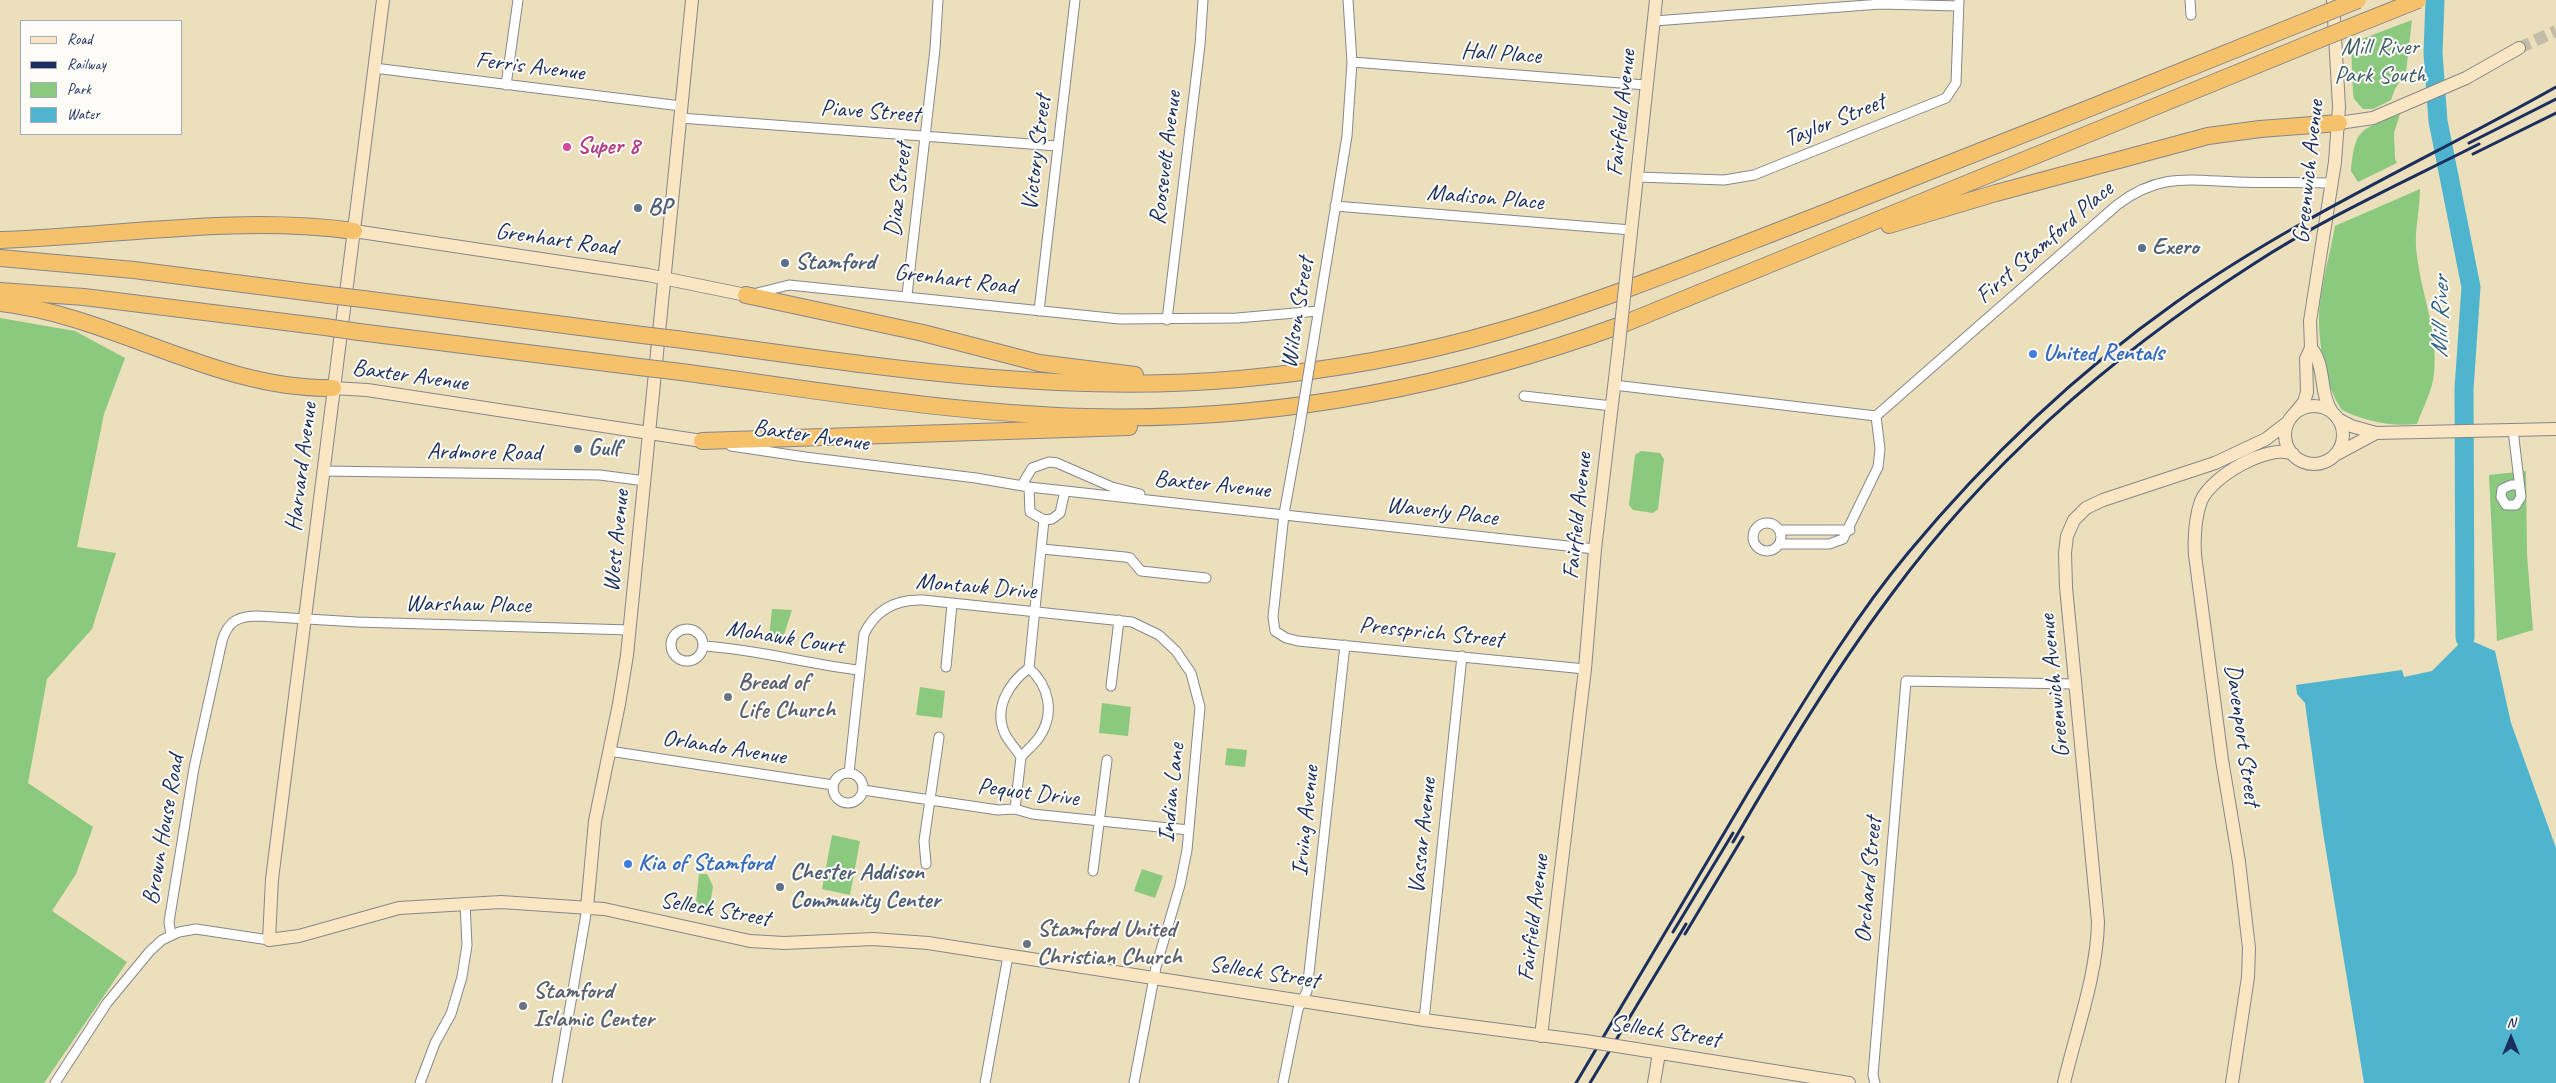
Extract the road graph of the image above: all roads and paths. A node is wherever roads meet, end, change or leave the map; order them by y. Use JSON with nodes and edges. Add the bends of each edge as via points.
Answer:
{"nodes":[{"id":1,"x":382,"y":0,"type":"edge"},
{"id":2,"x":518,"y":0,"type":"edge"},
{"id":3,"x":692,"y":0,"type":"edge"},
{"id":4,"x":938,"y":0,"type":"edge"},
{"id":5,"x":1076,"y":0,"type":"edge"},
{"id":6,"x":1203,"y":0,"type":"edge"},
{"id":7,"x":1348,"y":0,"type":"edge"},
{"id":8,"x":1656,"y":0,"type":"edge"},
{"id":9,"x":2190,"y":0,"type":"edge"},
{"id":10,"x":2333,"y":0,"type":"edge"},
{"id":11,"x":2351,"y":0,"type":"edge"},
{"id":12,"x":2358,"y":0,"type":"edge"},
{"id":13,"x":2418,"y":0,"type":"edge"},
{"id":14,"x":1959,"y":3,"type":"edge"},
{"id":15,"x":2191,"y":15,"type":"dead end"},
{"id":16,"x":2316,"y":17,"type":"junction"},
{"id":17,"x":1654,"y":21,"type":"junction"},
{"id":18,"x":2519,"y":48,"type":"tunnel mouth"},
{"id":19,"x":1352,"y":62,"type":"junction"},
{"id":20,"x":374,"y":68,"type":"junction"},
{"id":21,"x":506,"y":85,"type":"junction"},
{"id":22,"x":1646,"y":85,"type":"junction"},
{"id":23,"x":680,"y":112,"type":"junction"},
{"id":24,"x":2338,"y":123,"type":"junction"},
{"id":25,"x":926,"y":136,"type":"junction"},
{"id":26,"x":1057,"y":146,"type":"junction"},
{"id":27,"x":1637,"y":177,"type":"junction"},
{"id":28,"x":2332,"y":183,"type":"junction"},
{"id":29,"x":1335,"y":206,"type":"junction"},
{"id":30,"x":1631,"y":230,"type":"junction"},
{"id":31,"x":354,"y":231,"type":"junction"},
{"id":32,"x":0,"y":240,"type":"edge"},
{"id":33,"x":1803,"y":251,"type":"junction"},
{"id":34,"x":0,"y":258,"type":"edge"},
{"id":35,"x":664,"y":279,"type":"junction"},
{"id":36,"x":0,"y":290,"type":"edge"},
{"id":37,"x":746,"y":294,"type":"junction"},
{"id":38,"x":907,"y":295,"type":"junction"},
{"id":39,"x":0,"y":303,"type":"edge"},
{"id":40,"x":1039,"y":311,"type":"junction"},
{"id":41,"x":1318,"y":311,"type":"junction"},
{"id":42,"x":1167,"y":320,"type":"junction"},
{"id":43,"x":2311,"y":348,"type":"junction"},
{"id":44,"x":1197,"y":382,"type":"junction"},
{"id":45,"x":1614,"y":385,"type":"junction"},
{"id":46,"x":333,"y":388,"type":"junction"},
{"id":47,"x":1524,"y":396,"type":"dead end"},
{"id":48,"x":1612,"y":406,"type":"junction"},
{"id":49,"x":1242,"y":412,"type":"junction"},
{"id":50,"x":2335,"y":415,"type":"junction"},
{"id":51,"x":1876,"y":416,"type":"junction"},
{"id":52,"x":2291,"y":418,"type":"junction"},
{"id":53,"x":2556,"y":429,"type":"edge"},
{"id":54,"x":2514,"y":430,"type":"junction"},
{"id":55,"x":650,"y":432,"type":"junction"},
{"id":56,"x":2376,"y":433,"type":"junction"},
{"id":57,"x":702,"y":441,"type":"junction"},
{"id":58,"x":2293,"y":454,"type":"junction"},
{"id":59,"x":2335,"y":455,"type":"junction"},
{"id":60,"x":323,"y":471,"type":"junction"},
{"id":61,"x":644,"y":481,"type":"junction"},
{"id":62,"x":2519,"y":485,"type":"dead end"},
{"id":63,"x":1025,"y":486,"type":"junction"},
{"id":64,"x":1065,"y":491,"type":"junction"},
{"id":65,"x":1167,"y":501,"type":"junction"},
{"id":66,"x":1284,"y":514,"type":"junction"},
{"id":67,"x":1044,"y":520,"type":"junction"},
{"id":68,"x":1780,"y":530,"type":"junction"},
{"id":69,"x":1850,"y":530,"type":"junction"},
{"id":70,"x":1780,"y":544,"type":"junction"},
{"id":71,"x":1042,"y":549,"type":"junction"},
{"id":72,"x":1595,"y":549,"type":"junction"},
{"id":73,"x":1206,"y":578,"type":"dead end"},
{"id":74,"x":952,"y":604,"type":"junction"},
{"id":75,"x":1035,"y":611,"type":"junction"},
{"id":76,"x":305,"y":619,"type":"junction"},
{"id":77,"x":1119,"y":620,"type":"junction"},
{"id":78,"x":1148,"y":628,"type":"joint"},
{"id":79,"x":630,"y":630,"type":"junction"},
{"id":80,"x":1275,"y":631,"type":"joint"},
{"id":81,"x":1345,"y":645,"type":"junction"},
{"id":82,"x":703,"y":646,"type":"dead end"},
{"id":83,"x":1462,"y":656,"type":"junction"},
{"id":84,"x":946,"y":667,"type":"dead end"},
{"id":85,"x":1030,"y":668,"type":"junction"},
{"id":86,"x":1585,"y":669,"type":"junction"},
{"id":87,"x":859,"y":670,"type":"junction"},
{"id":88,"x":2075,"y":684,"type":"junction"},
{"id":89,"x":1111,"y":686,"type":"dead end"},
{"id":90,"x":939,"y":737,"type":"dead end"},
{"id":91,"x":609,"y":751,"type":"junction"},
{"id":92,"x":1021,"y":757,"type":"junction"},
{"id":93,"x":1107,"y":760,"type":"dead end"},
{"id":94,"x":849,"y":773,"type":"junction"},
{"id":95,"x":833,"y":786,"type":"junction"},
{"id":96,"x":863,"y":790,"type":"junction"},
{"id":97,"x":930,"y":800,"type":"junction"},
{"id":98,"x":1015,"y":809,"type":"junction"},
{"id":99,"x":1099,"y":821,"type":"junction"},
{"id":100,"x":1189,"y":830,"type":"junction"},
{"id":101,"x":926,"y":864,"type":"dead end"},
{"id":102,"x":1093,"y":871,"type":"dead end"},
{"id":103,"x":465,"y":903,"type":"junction"},
{"id":104,"x":587,"y":908,"type":"junction"},
{"id":105,"x":171,"y":935,"type":"junction"},
{"id":106,"x":269,"y":940,"type":"junction"},
{"id":107,"x":1008,"y":956,"type":"junction"},
{"id":108,"x":1155,"y":978,"type":"junction"},
{"id":109,"x":1302,"y":1000,"type":"junction"},
{"id":110,"x":1424,"y":1020,"type":"junction"},
{"id":111,"x":1541,"y":1036,"type":"junction"},
{"id":112,"x":1659,"y":1052,"type":"junction"},
{"id":113,"x":55,"y":1083,"type":"edge"},
{"id":114,"x":420,"y":1083,"type":"edge"},
{"id":115,"x":557,"y":1083,"type":"edge"},
{"id":116,"x":985,"y":1083,"type":"edge"},
{"id":117,"x":1134,"y":1083,"type":"edge"},
{"id":118,"x":1283,"y":1083,"type":"edge"},
{"id":119,"x":1654,"y":1083,"type":"edge"},
{"id":120,"x":1849,"y":1083,"type":"edge"},
{"id":121,"x":1875,"y":1083,"type":"edge"},
{"id":122,"x":2064,"y":1083,"type":"edge"},
{"id":123,"x":2232,"y":1083,"type":"edge"}],
"edges":[{"from":1,"to":20,"type":"main road","name":"Harvard Avenue"},
{"from":2,"to":21,"type":"street"},
{"from":3,"to":23,"type":"main road","name":"West Avenue"},
{"from":4,"to":25,"type":"street","name":"Diaz Street"},
{"from":5,"to":26,"type":"street","name":"Victory Street"},
{"from":6,"to":42,"type":"street","name":"Roosevelt Avenue"},
{"from":7,"to":19,"type":"street","name":"Wilson Street"},
{"from":8,"to":17,"type":"main road","name":"Fairfield Avenue"},
{"from":9,"to":15,"type":"street"},
{"from":10,"to":24,"type":"main road","name":"Greenwich Avenue","via":[[2338,57]]},
{"from":11,"to":16,"type":"highway","bridge":true},
{"from":12,"to":16,"type":"highway","bridge":true},
{"from":13,"to":33,"type":"highway","bridge":true},
{"from":14,"to":17,"type":"street","via":[[1881,4]]},
{"from":14,"to":27,"type":"street","name":"Taylor Street","via":[[1956,83],[1946,98],[1749,177],[1724,180]]},
{"from":16,"to":44,"type":"highway","via":[[1957,162],[1548,316],[1464,341],[1389,358],[1274,376]]},
{"from":17,"to":22,"type":"main road","name":"Fairfield Avenue"},
{"from":18,"to":24,"type":"main road","via":[[2466,78],[2383,114]]},
{"from":19,"to":22,"type":"street","name":"Hall Place"},
{"from":19,"to":29,"type":"street","name":"Wilson Street","via":[[1347,136]]},
{"from":20,"to":21,"type":"street","name":"Ferris Avenue"},
{"from":20,"to":31,"type":"main road","name":"Harvard Avenue"},
{"from":21,"to":23,"type":"street","name":"Ferris Avenue"},
{"from":22,"to":27,"type":"main road","name":"Fairfield Avenue"},
{"from":23,"to":25,"type":"street","name":"Piave Street"},
{"from":23,"to":35,"type":"main road","name":"West Avenue"},
{"from":24,"to":28,"type":"main road","name":"Greenwich Avenue"},
{"from":24,"to":33,"type":"highway","via":[[2250,130],[2194,140],[1988,195]]},
{"from":25,"to":26,"type":"street","name":"Piave Street"},
{"from":25,"to":38,"type":"street","name":"Diaz Street"},
{"from":26,"to":40,"type":"street","name":"Victory Street"},
{"from":27,"to":30,"type":"main road","name":"Fairfield Avenue"},
{"from":28,"to":43,"type":"main road","name":"Greenwich Avenue","via":[[2310,321]]},
{"from":28,"to":51,"type":"street","name":"First Stamford Place","via":[[2234,182],[2194,178],[2160,183],[2135,193],[2117,204]]},
{"from":29,"to":30,"type":"street","name":"Madison Place"},
{"from":29,"to":41,"type":"street","name":"Wilson Street"},
{"from":30,"to":45,"type":"main road","name":"Fairfield Avenue","bridge":true},
{"from":31,"to":32,"type":"highway","via":[[321,227],[207,227]]},
{"from":31,"to":35,"type":"main road","name":"Grenhart Road"},
{"from":31,"to":46,"type":"main road","name":"Harvard Avenue"},
{"from":33,"to":49,"type":"highway","via":[[1621,325],[1511,361],[1397,389]]},
{"from":34,"to":44,"type":"highway","bridge":true,"via":[[134,270],[1003,380],[1081,384]]},
{"from":35,"to":37,"type":"main road","name":"Grenhart Road"},
{"from":35,"to":55,"type":"main road","name":"West Avenue"},
{"from":36,"to":49,"type":"highway","bridge":true,"via":[[84,297],[1008,412],[1125,417]]},
{"from":37,"to":38,"type":"street","name":"Grenhart Road","via":[[789,284]]},
{"from":37,"to":44,"type":"highway","via":[[1039,363]]},
{"from":38,"to":40,"type":"street","name":"Grenhart Road"},
{"from":39,"to":46,"type":"highway","via":[[78,318],[236,375],[309,388]]},
{"from":40,"to":42,"type":"street","name":"Grenhart Road"},
{"from":41,"to":42,"type":"street","name":"Grenhart Road"},
{"from":41,"to":66,"type":"street","name":"Wilson Street","bridge":true},
{"from":43,"to":50,"type":"main road","name":"Greenwich Avenue","via":[[2317,356],[2326,401]]},
{"from":43,"to":52,"type":"main road","name":"Greenwich Avenue","via":[[2306,359],[2306,398]]},
{"from":45,"to":48,"type":"main road","name":"Fairfield Avenue"},
{"from":45,"to":51,"type":"street"},
{"from":46,"to":55,"type":"main road","name":"Baxter Avenue","via":[[367,390]]},
{"from":46,"to":60,"type":"main road","name":"Harvard Avenue"},
{"from":47,"to":48,"type":"street"},
{"from":48,"to":72,"type":"main road","name":"Fairfield Avenue"},
{"from":49,"to":57,"type":"highway","via":[[1104,428]]},
{"from":50,"to":52,"type":"main road","via":[[2313,406]]},
{"from":50,"to":56,"type":"main road","via":[[2351,426]]},
{"from":50,"to":59,"type":"main road","via":[[2343,437]]},
{"from":51,"to":69,"type":"street","via":[[1880,449],[1878,467]]},
{"from":52,"to":58,"type":"main road","via":[[2286,442]]},
{"from":52,"to":88,"type":"main road","name":"Greenwich Avenue","via":[[2266,439],[2215,463],[2103,500],[2078,515],[2069,531],[2065,553]]},
{"from":53,"to":54,"type":"main road"},
{"from":54,"to":56,"type":"main road"},
{"from":54,"to":62,"type":"street"},
{"from":55,"to":57,"type":"main road","name":"Baxter Avenue"},
{"from":55,"to":61,"type":"main road","name":"West Avenue"},
{"from":56,"to":59,"type":"main road"},
{"from":57,"to":63,"type":"street","name":"Baxter Avenue","via":[[798,457]]},
{"from":58,"to":59,"type":"main road","via":[[2313,463]]},
{"from":58,"to":123,"type":"main road","name":"Davenport Street","via":[[2283,452],[2261,457],[2218,480],[2202,500],[2195,530],[2195,555],[2249,948],[2248,977]]},
{"from":60,"to":61,"type":"street","name":"Ardmore Road","via":[[600,475]]},
{"from":60,"to":76,"type":"main road","name":"Harvard Avenue"},
{"from":61,"to":79,"type":"main road","name":"West Avenue"},
{"from":63,"to":64,"type":"street","name":"Baxter Avenue"},
{"from":63,"to":65,"type":"street","via":[[1032,468],[1049,462],[1112,487]]},
{"from":63,"to":67,"type":"street","via":[[1030,512]]},
{"from":64,"to":65,"type":"street","name":"Baxter Avenue"},
{"from":64,"to":67,"type":"street","via":[[1060,514]]},
{"from":65,"to":66,"type":"street","name":"Baxter Avenue"},
{"from":66,"to":72,"type":"street","name":"Waverly Place"},
{"from":66,"to":80,"type":"street","name":"Wilson Street","via":[[1273,617]]},
{"from":67,"to":71,"type":"street"},
{"from":68,"to":69,"type":"street"},
{"from":68,"to":70,"type":"street"},
{"from":68,"to":70,"type":"street","via":[[1772,524],[1763,523],[1755,528],[1752,537],[1756,546],[1764,551],[1773,550]]},
{"from":69,"to":70,"type":"street","via":[[1843,540],[1829,544]]},
{"from":71,"to":73,"type":"street","via":[[1125,556],[1141,571]]},
{"from":71,"to":75,"type":"street"},
{"from":72,"to":86,"type":"main road","name":"Fairfield Avenue"},
{"from":74,"to":75,"type":"street","name":"Montauk Drive"},
{"from":74,"to":84,"type":"street"},
{"from":74,"to":87,"type":"street","name":"Montauk Drive","via":[[910,599],[884,608],[864,634]]},
{"from":75,"to":77,"type":"street","name":"Montauk Drive"},
{"from":75,"to":85,"type":"street"},
{"from":76,"to":79,"type":"street","name":"Warshaw Place"},
{"from":76,"to":105,"type":"street","name":"Brown House Road","via":[[243,617],[230,623],[225,632],[192,780],[169,922]]},
{"from":76,"to":106,"type":"main road","name":"Harvard Avenue","via":[[272,879]]},
{"from":77,"to":78,"type":"street","name":"Montauk Drive"},
{"from":77,"to":89,"type":"street"},
{"from":78,"to":100,"type":"street","name":"Indian Lane","via":[[1185,662],[1198,695],[1198,742]]},
{"from":79,"to":91,"type":"main road","name":"West Avenue"},
{"from":80,"to":81,"type":"street","name":"Pressprich Street","via":[[1286,638]]},
{"from":81,"to":83,"type":"street","name":"Pressprich Street"},
{"from":81,"to":109,"type":"street","name":"Irving Avenue","via":[[1314,935],[1307,991]]},
{"from":82,"to":87,"type":"street","name":"Mohawk Court","via":[[768,653]]},
{"from":83,"to":86,"type":"street","name":"Pressprich Street"},
{"from":83,"to":110,"type":"street","name":"Vassar Avenue"},
{"from":85,"to":92,"type":"street","via":[[1046,692],[1048,714],[1039,738]]},
{"from":85,"to":92,"type":"street","via":[[1008,688],[1003,703],[1003,727]]},
{"from":86,"to":111,"type":"main road","name":"Fairfield Avenue"},
{"from":87,"to":94,"type":"street","name":"Montauk Drive"},
{"from":88,"to":121,"type":"street","name":"Orchard Street","via":[[1906,681],[1873,1075]]},
{"from":88,"to":122,"type":"main road","name":"Greenwich Avenue","via":[[2098,932],[2091,976]]},
{"from":90,"to":97,"type":"street"},
{"from":91,"to":95,"type":"street","name":"Orlando Avenue"},
{"from":91,"to":104,"type":"main road","name":"West Avenue","via":[[594,826]]},
{"from":92,"to":98,"type":"street"},
{"from":93,"to":99,"type":"street"},
{"from":94,"to":95,"type":"street","via":[[836,779]]},
{"from":94,"to":96,"type":"street","via":[[860,778]]},
{"from":95,"to":96,"type":"street","via":[[833,792],[842,802],[856,801]]},
{"from":96,"to":97,"type":"street","name":"Pequot Drive"},
{"from":97,"to":98,"type":"street","name":"Pequot Drive","via":[[998,810]]},
{"from":97,"to":101,"type":"street","via":[[924,841]]},
{"from":98,"to":99,"type":"street","name":"Pequot Drive","via":[[1032,814]]},
{"from":99,"to":100,"type":"street","name":"Pequot Drive"},
{"from":99,"to":102,"type":"street"},
{"from":100,"to":108,"type":"street","name":"Indian Lane","via":[[1180,885]]},
{"from":103,"to":104,"type":"main road","name":"Selleck Street"},
{"from":103,"to":106,"type":"main road","name":"Selleck Street","via":[[399,908],[299,936]]},
{"from":103,"to":114,"type":"street","via":[[467,944],[460,984],[451,1014],[435,1043]]},
{"from":104,"to":107,"type":"main road","name":"Selleck Street","via":[[612,910],[750,942],[900,940]]},
{"from":104,"to":115,"type":"street","name":"West Avenue"},
{"from":105,"to":106,"type":"street","name":"Selleck Street","via":[[202,929]]},
{"from":105,"to":113,"type":"street","name":"Brown House Road","via":[[155,946],[107,1003]]},
{"from":107,"to":108,"type":"main road","name":"Selleck Street"},
{"from":107,"to":116,"type":"street"},
{"from":108,"to":109,"type":"main road","name":"Selleck Street"},
{"from":108,"to":117,"type":"street","name":"Indian Lane"},
{"from":109,"to":110,"type":"main road","name":"Selleck Street"},
{"from":109,"to":118,"type":"street","name":"Irving Avenue"},
{"from":110,"to":111,"type":"main road","name":"Selleck Street"},
{"from":111,"to":112,"type":"main road","name":"Selleck Street","bridge":true},
{"from":112,"to":119,"type":"main road"},
{"from":112,"to":120,"type":"main road","name":"Selleck Street"}]}
